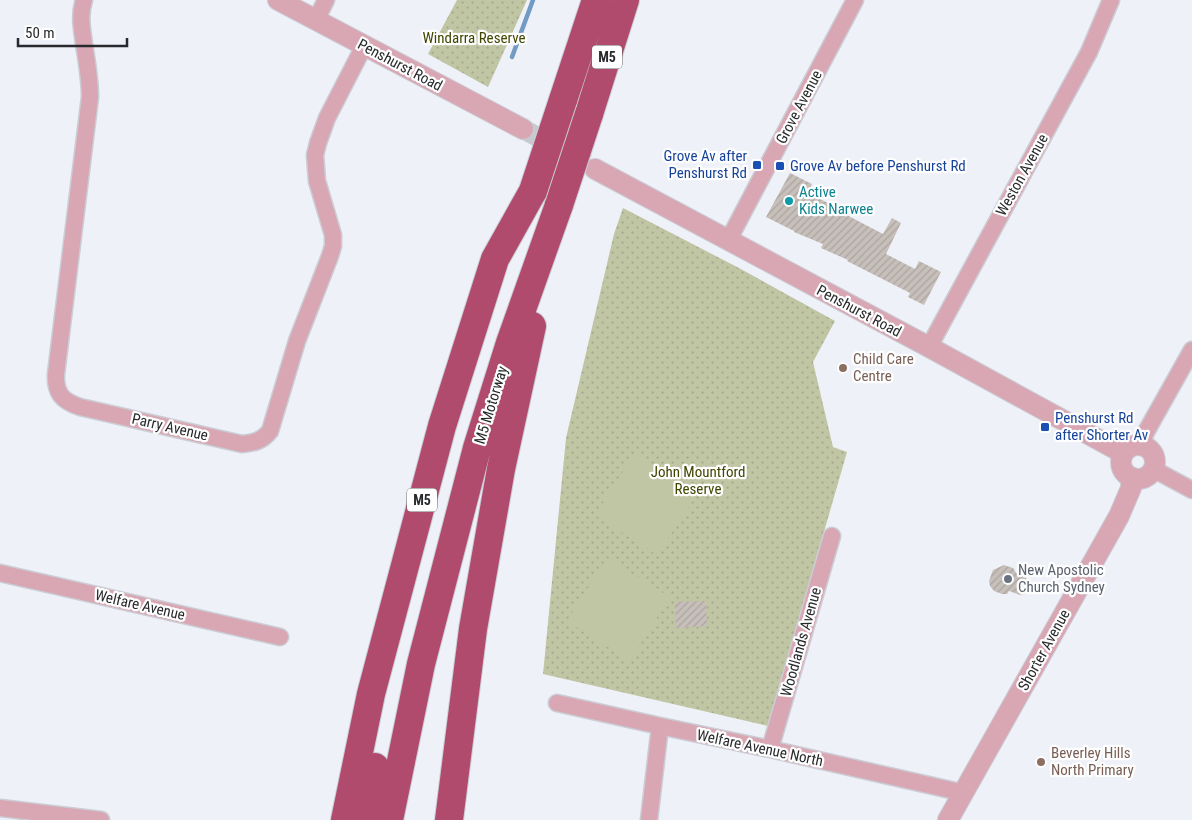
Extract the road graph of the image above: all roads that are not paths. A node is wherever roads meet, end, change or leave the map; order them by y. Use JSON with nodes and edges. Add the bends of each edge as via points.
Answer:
{"nodes":[{"id":1,"x":84,"y":0,"type":"edge"},
{"id":2,"x":278,"y":0,"type":"edge"},
{"id":3,"x":326,"y":0,"type":"edge"},
{"id":4,"x":596,"y":0,"type":"edge"},
{"id":5,"x":626,"y":0,"type":"edge"},
{"id":6,"x":856,"y":0,"type":"edge"},
{"id":7,"x":1111,"y":0,"type":"edge"},
{"id":8,"x":316,"y":20,"type":"junction"},
{"id":9,"x":364,"y":46,"type":"junction"},
{"id":10,"x":523,"y":129,"type":"tunnel mouth"},
{"id":11,"x":595,"y":169,"type":"tunnel mouth"},
{"id":12,"x":533,"y":191,"type":"junction"},
{"id":13,"x":558,"y":204,"type":"junction"},
{"id":14,"x":728,"y":241,"type":"junction"},
{"id":15,"x":929,"y":347,"type":"junction"},
{"id":16,"x":1192,"y":350,"type":"edge"},
{"id":17,"x":1132,"y":449,"type":"junction"},
{"id":18,"x":1153,"y":469,"type":"junction"},
{"id":19,"x":1131,"y":477,"type":"junction"},
{"id":20,"x":1192,"y":490,"type":"edge"},
{"id":21,"x":832,"y":536,"type":"dead end"},
{"id":22,"x":0,"y":573,"type":"edge"},
{"id":23,"x":280,"y":637,"type":"dead end"},
{"id":24,"x":557,"y":703,"type":"dead end"},
{"id":25,"x":660,"y":726,"type":"junction"},
{"id":26,"x":770,"y":749,"type":"junction"},
{"id":27,"x":964,"y":793,"type":"junction"},
{"id":28,"x":0,"y":808,"type":"edge"},
{"id":29,"x":101,"y":820,"type":"edge"},
{"id":30,"x":345,"y":820,"type":"edge"},
{"id":31,"x":365,"y":820,"type":"edge"},
{"id":32,"x":389,"y":820,"type":"edge"},
{"id":33,"x":449,"y":820,"type":"edge"},
{"id":34,"x":648,"y":820,"type":"edge"},
{"id":35,"x":948,"y":820,"type":"edge"}],
"edges":[{"from":1,"to":9,"type":"street","name":"Parry Avenue","via":[[81,22],[90,96],[56,374],[57,388],[63,399],[73,404],[242,444],[258,441],[270,431],[297,341],[330,256],[333,235],[316,181],[315,155],[324,124]]},
{"from":2,"to":8,"type":"street","name":"Penshurst Road"},
{"from":3,"to":8,"type":"street"},
{"from":4,"to":12,"type":"highway","name":"M5 Motorway","number":"M5","bridge":true},
{"from":5,"to":13,"type":"highway","name":"M5 Motorway","number":"M5","bridge":true},
{"from":6,"to":14,"type":"street","name":"Grove Avenue"},
{"from":7,"to":15,"type":"street","name":"Weston Avenue","via":[[1089,52]]},
{"from":8,"to":9,"type":"street","name":"Penshurst Road"},
{"from":9,"to":10,"type":"street","name":"Penshurst Road"},
{"from":11,"to":14,"type":"street","name":"Penshurst Road"},
{"from":12,"to":30,"type":"highway","number":"M5","via":[[495,259],[442,426],[372,694]]},
{"from":12,"to":31,"type":"highway","name":"M5 Motorway","number":"M5","via":[[419,569],[385,714]]},
{"from":13,"to":32,"type":"highway","name":"M5 Motorway","number":"M5","via":[[477,448],[422,664]]},
{"from":13,"to":33,"type":"highway","via":[[501,469],[473,629]]},
{"from":14,"to":15,"type":"street","name":"Penshurst Road"},
{"from":15,"to":17,"type":"street","name":"Penshurst Road"},
{"from":16,"to":17,"type":"street","via":[[1146,432]]},
{"from":17,"to":18,"type":"street","via":[[1150,450],[1155,460]]},
{"from":17,"to":19,"type":"street","via":[[1121,464]]},
{"from":18,"to":19,"type":"street","via":[[1145,477]]},
{"from":18,"to":20,"type":"street"},
{"from":19,"to":27,"type":"street","name":"Shorter Avenue","via":[[1119,516]]},
{"from":21,"to":26,"type":"street","name":"Woodlands Avenue"},
{"from":22,"to":23,"type":"street","name":"Welfare Avenue"},
{"from":24,"to":25,"type":"street","name":"Welfare Avenue North"},
{"from":25,"to":26,"type":"street","name":"Welfare Avenue North"},
{"from":25,"to":34,"type":"street"},
{"from":26,"to":27,"type":"street","name":"Welfare Avenue North"},
{"from":27,"to":35,"type":"street","name":"Shorter Avenue"},
{"from":28,"to":29,"type":"street"}]}
